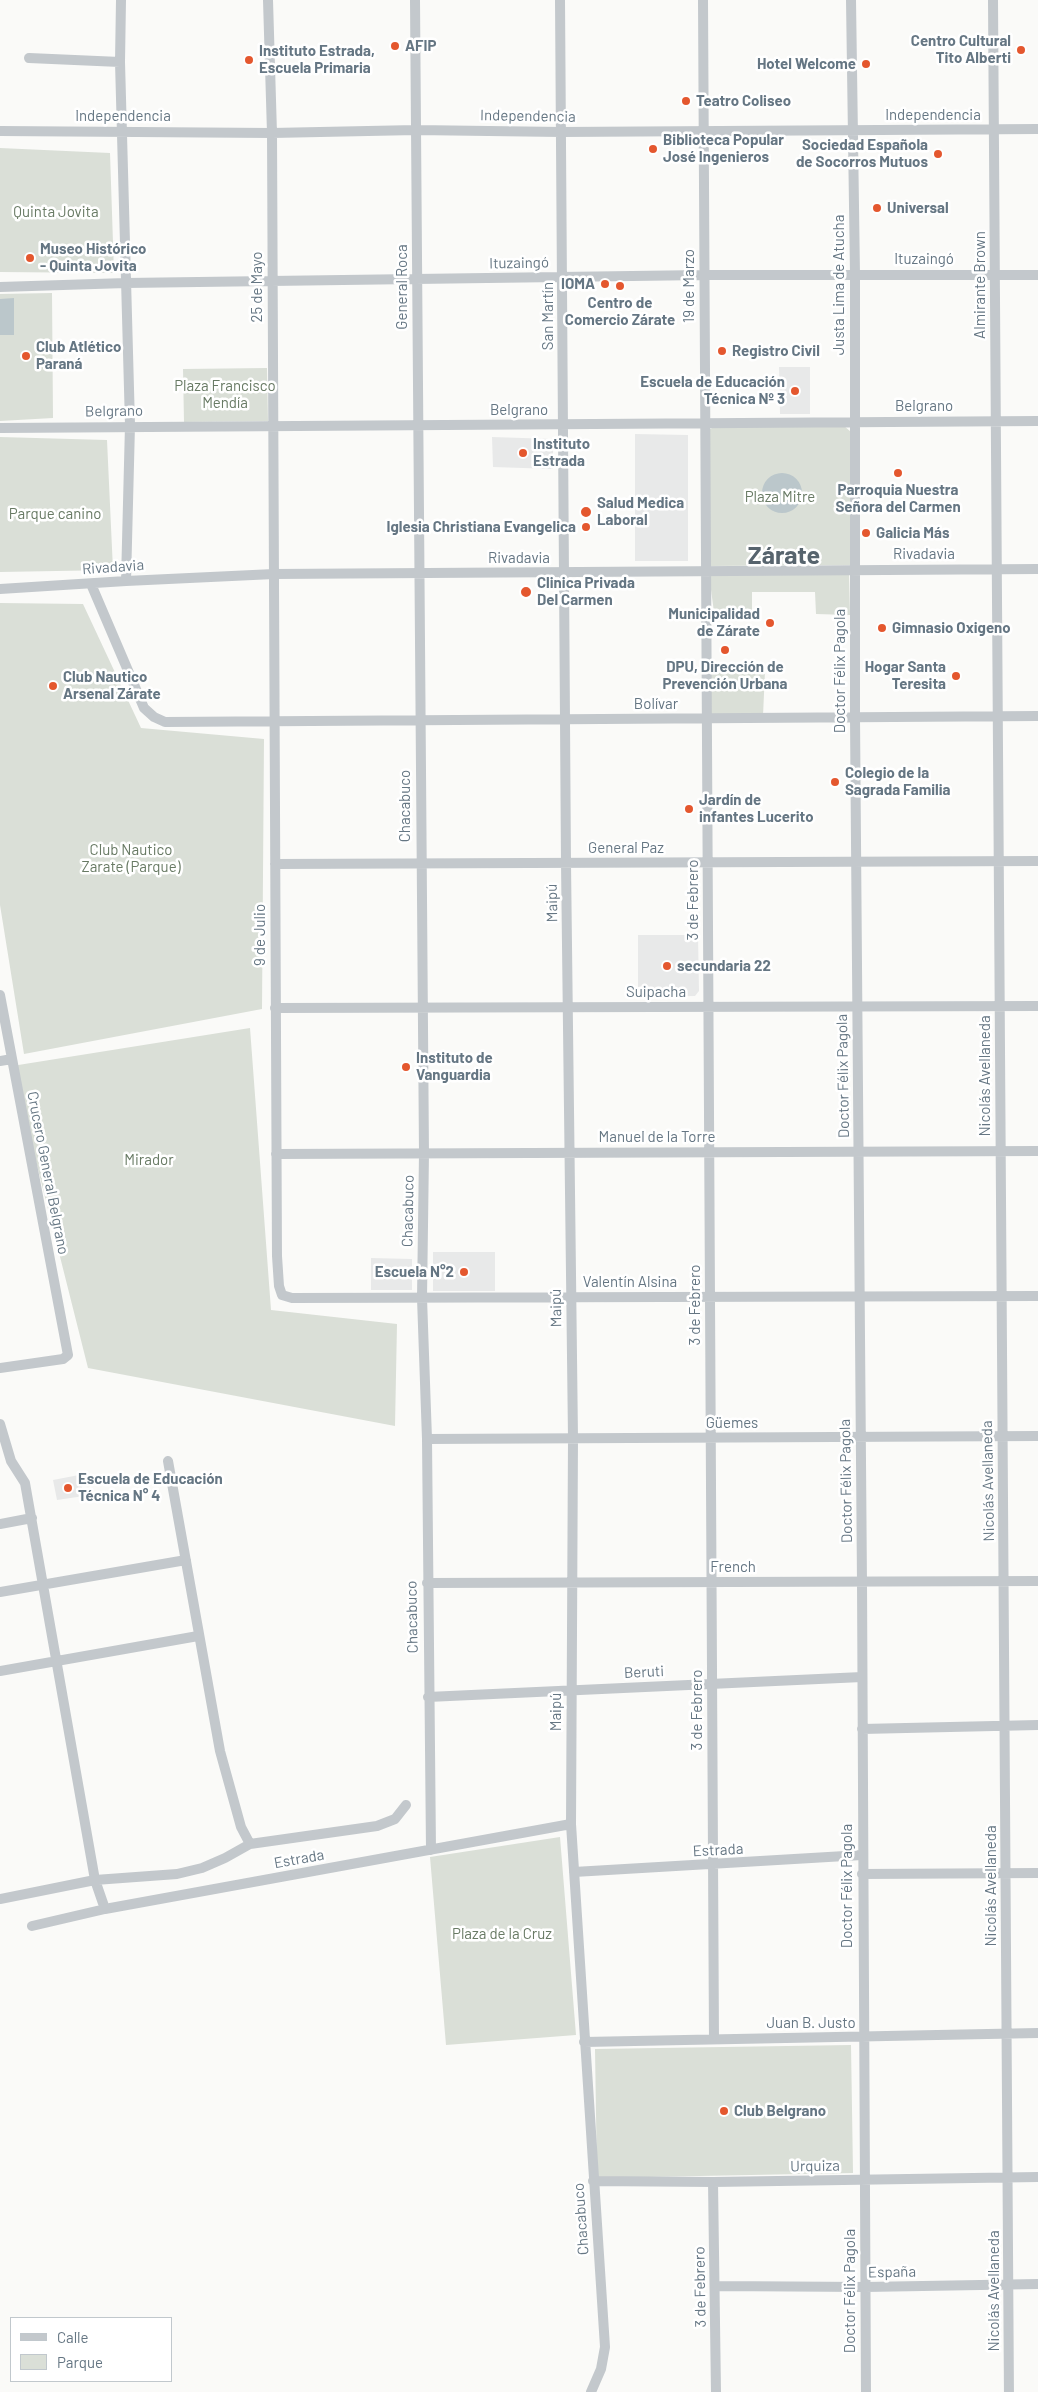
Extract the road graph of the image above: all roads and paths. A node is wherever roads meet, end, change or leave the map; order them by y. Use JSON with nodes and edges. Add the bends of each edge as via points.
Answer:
{"nodes":[{"id":1,"x":121,"y":0,"type":"edge"},
{"id":2,"x":268,"y":0,"type":"edge"},
{"id":3,"x":414,"y":0,"type":"edge"},
{"id":4,"x":560,"y":0,"type":"edge"},
{"id":5,"x":703,"y":0,"type":"edge"},
{"id":6,"x":851,"y":0,"type":"edge"},
{"id":7,"x":993,"y":0,"type":"edge"},
{"id":8,"x":28,"y":58,"type":"dead end"},
{"id":9,"x":120,"y":62,"type":"junction"},
{"id":10,"x":122,"y":130,"type":"junction"},
{"id":11,"x":416,"y":130,"type":"junction"},
{"id":12,"x":853,"y":130,"type":"junction"},
{"id":13,"x":994,"y":130,"type":"junction"},
{"id":14,"x":1038,"y":130,"type":"edge"},
{"id":15,"x":0,"y":131,"type":"edge"},
{"id":16,"x":704,"y":131,"type":"junction"},
{"id":17,"x":561,"y":132,"type":"junction"},
{"id":18,"x":272,"y":133,"type":"junction"},
{"id":19,"x":855,"y":274,"type":"junction"},
{"id":20,"x":704,"y":275,"type":"junction"},
{"id":21,"x":995,"y":275,"type":"junction"},
{"id":22,"x":1038,"y":275,"type":"edge"},
{"id":23,"x":562,"y":277,"type":"junction"},
{"id":24,"x":416,"y":279,"type":"junction"},
{"id":25,"x":272,"y":281,"type":"junction"},
{"id":26,"x":126,"y":283,"type":"junction"},
{"id":27,"x":0,"y":287,"type":"edge"},
{"id":28,"x":854,"y":421,"type":"junction"},
{"id":29,"x":995,"y":421,"type":"junction"},
{"id":30,"x":1038,"y":421,"type":"edge"},
{"id":31,"x":704,"y":423,"type":"junction"},
{"id":32,"x":563,"y":424,"type":"junction"},
{"id":33,"x":130,"y":425,"type":"junction"},
{"id":34,"x":417,"y":425,"type":"junction"},
{"id":35,"x":274,"y":426,"type":"junction"},
{"id":36,"x":0,"y":428,"type":"edge"},
{"id":37,"x":996,"y":569,"type":"junction"},
{"id":38,"x":1038,"y":569,"type":"edge"},
{"id":39,"x":855,"y":570,"type":"junction"},
{"id":40,"x":707,"y":572,"type":"junction"},
{"id":41,"x":418,"y":573,"type":"junction"},
{"id":42,"x":564,"y":573,"type":"junction"},
{"id":43,"x":274,"y":574,"type":"junction"},
{"id":44,"x":126,"y":581,"type":"junction"},
{"id":45,"x":91,"y":584,"type":"junction"},
{"id":46,"x":0,"y":589,"type":"edge"},
{"id":47,"x":1038,"y":716,"type":"edge"},
{"id":48,"x":998,"y":717,"type":"junction"},
{"id":49,"x":855,"y":718,"type":"junction"},
{"id":50,"x":566,"y":719,"type":"junction"},
{"id":51,"x":707,"y":719,"type":"junction"},
{"id":52,"x":274,"y":720,"type":"junction"},
{"id":53,"x":421,"y":720,"type":"junction"},
{"id":54,"x":1000,"y":861,"type":"junction"},
{"id":55,"x":1038,"y":861,"type":"edge"},
{"id":56,"x":708,"y":862,"type":"junction"},
{"id":57,"x":856,"y":862,"type":"junction"},
{"id":58,"x":566,"y":863,"type":"junction"},
{"id":59,"x":274,"y":864,"type":"junction"},
{"id":60,"x":420,"y":864,"type":"junction"},
{"id":61,"x":0,"y":995,"type":"edge"},
{"id":62,"x":857,"y":1006,"type":"junction"},
{"id":63,"x":1000,"y":1006,"type":"junction"},
{"id":64,"x":1038,"y":1006,"type":"edge"},
{"id":65,"x":568,"y":1007,"type":"junction"},
{"id":66,"x":709,"y":1007,"type":"junction"},
{"id":67,"x":275,"y":1008,"type":"junction"},
{"id":68,"x":421,"y":1008,"type":"junction"},
{"id":69,"x":12,"y":1059,"type":"junction"},
{"id":70,"x":0,"y":1061,"type":"edge"},
{"id":71,"x":1001,"y":1151,"type":"junction"},
{"id":72,"x":1038,"y":1151,"type":"edge"},
{"id":73,"x":709,"y":1152,"type":"junction"},
{"id":74,"x":858,"y":1152,"type":"junction"},
{"id":75,"x":424,"y":1153,"type":"junction"},
{"id":76,"x":570,"y":1153,"type":"junction"},
{"id":77,"x":276,"y":1154,"type":"junction"},
{"id":78,"x":282,"y":1295,"type":"joint"},
{"id":79,"x":860,"y":1296,"type":"junction"},
{"id":80,"x":1002,"y":1296,"type":"junction"},
{"id":81,"x":1038,"y":1296,"type":"edge"},
{"id":82,"x":570,"y":1297,"type":"junction"},
{"id":83,"x":710,"y":1297,"type":"junction"},
{"id":84,"x":422,"y":1298,"type":"junction"},
{"id":85,"x":0,"y":1368,"type":"edge"},
{"id":86,"x":0,"y":1424,"type":"edge"},
{"id":87,"x":1038,"y":1436,"type":"edge"},
{"id":88,"x":861,"y":1437,"type":"junction"},
{"id":89,"x":1002,"y":1437,"type":"junction"},
{"id":90,"x":573,"y":1438,"type":"junction"},
{"id":91,"x":711,"y":1438,"type":"junction"},
{"id":92,"x":427,"y":1439,"type":"junction"},
{"id":93,"x":168,"y":1461,"type":"dead end"},
{"id":94,"x":32,"y":1518,"type":"junction"},
{"id":95,"x":0,"y":1524,"type":"edge"},
{"id":96,"x":186,"y":1560,"type":"junction"},
{"id":97,"x":1004,"y":1581,"type":"junction"},
{"id":98,"x":1038,"y":1581,"type":"edge"},
{"id":99,"x":573,"y":1582,"type":"junction"},
{"id":100,"x":711,"y":1582,"type":"junction"},
{"id":101,"x":862,"y":1582,"type":"junction"},
{"id":102,"x":427,"y":1583,"type":"junction"},
{"id":103,"x":43,"y":1584,"type":"junction"},
{"id":104,"x":0,"y":1592,"type":"edge"},
{"id":105,"x":198,"y":1636,"type":"junction"},
{"id":106,"x":57,"y":1660,"type":"junction"},
{"id":107,"x":0,"y":1671,"type":"edge"},
{"id":108,"x":862,"y":1677,"type":"junction"},
{"id":109,"x":712,"y":1683,"type":"junction"},
{"id":110,"x":571,"y":1692,"type":"junction"},
{"id":111,"x":428,"y":1696,"type":"junction"},
{"id":112,"x":1006,"y":1725,"type":"junction"},
{"id":113,"x":1038,"y":1725,"type":"edge"},
{"id":114,"x":862,"y":1729,"type":"junction"},
{"id":115,"x":406,"y":1805,"type":"dead end"},
{"id":116,"x":572,"y":1824,"type":"junction"},
{"id":117,"x":250,"y":1844,"type":"junction"},
{"id":118,"x":431,"y":1850,"type":"junction"},
{"id":119,"x":862,"y":1856,"type":"junction"},
{"id":120,"x":713,"y":1865,"type":"junction"},
{"id":121,"x":574,"y":1872,"type":"junction"},
{"id":122,"x":1038,"y":1872,"type":"edge"},
{"id":123,"x":1006,"y":1873,"type":"junction"},
{"id":124,"x":862,"y":1874,"type":"junction"},
{"id":125,"x":95,"y":1880,"type":"junction"},
{"id":126,"x":0,"y":1899,"type":"edge"},
{"id":127,"x":105,"y":1909,"type":"junction"},
{"id":128,"x":32,"y":1926,"type":"dead end"},
{"id":129,"x":1007,"y":2033,"type":"junction"},
{"id":130,"x":1038,"y":2033,"type":"edge"},
{"id":131,"x":714,"y":2038,"type":"junction"},
{"id":132,"x":863,"y":2038,"type":"junction"},
{"id":133,"x":584,"y":2042,"type":"junction"},
{"id":134,"x":1008,"y":2177,"type":"junction"},
{"id":135,"x":1038,"y":2177,"type":"edge"},
{"id":136,"x":864,"y":2180,"type":"junction"},
{"id":137,"x":593,"y":2181,"type":"junction"},
{"id":138,"x":713,"y":2182,"type":"junction"},
{"id":139,"x":1009,"y":2284,"type":"junction"},
{"id":140,"x":1038,"y":2284,"type":"edge"},
{"id":141,"x":716,"y":2286,"type":"junction"},
{"id":142,"x":865,"y":2288,"type":"junction"},
{"id":143,"x":591,"y":2392,"type":"edge"},
{"id":144,"x":716,"y":2392,"type":"edge"},
{"id":145,"x":866,"y":2392,"type":"edge"},
{"id":146,"x":1009,"y":2392,"type":"edge"}],
"edges":[{"from":1,"to":9,"type":"street"},
{"from":2,"to":18,"type":"street","name":"25 de Mayo"},
{"from":3,"to":11,"type":"street","name":"General Roca"},
{"from":4,"to":17,"type":"street","name":"San Martín"},
{"from":5,"to":16,"type":"street","name":"19 de Marzo"},
{"from":6,"to":12,"type":"street","name":"Justa Lima de Atucha"},
{"from":7,"to":13,"type":"street","name":"Almirante Brown"},
{"from":8,"to":9,"type":"street"},
{"from":9,"to":10,"type":"street"},
{"from":10,"to":15,"type":"street","name":"Independencia"},
{"from":10,"to":18,"type":"street","name":"Independencia"},
{"from":10,"to":26,"type":"street"},
{"from":11,"to":17,"type":"street","name":"Independencia"},
{"from":11,"to":18,"type":"street","name":"Independencia"},
{"from":11,"to":24,"type":"street","name":"General Roca"},
{"from":12,"to":13,"type":"street","name":"Independencia"},
{"from":12,"to":16,"type":"street","name":"Independencia"},
{"from":12,"to":19,"type":"street","name":"Justa Lima de Atucha"},
{"from":13,"to":14,"type":"street","name":"Independencia"},
{"from":13,"to":21,"type":"street","name":"Almirante Brown"},
{"from":16,"to":17,"type":"street","name":"Independencia"},
{"from":16,"to":20,"type":"street","name":"19 de Marzo"},
{"from":17,"to":23,"type":"street","name":"San Martín"},
{"from":18,"to":25,"type":"street","name":"25 de Mayo"},
{"from":19,"to":20,"type":"street","name":"Ituzaingó"},
{"from":19,"to":21,"type":"street","name":"Ituzaingó"},
{"from":19,"to":28,"type":"street","name":"Justa Lima de Atucha"},
{"from":20,"to":23,"type":"street","name":"Ituzaingó"},
{"from":20,"to":31,"type":"street","name":"19 de Marzo"},
{"from":21,"to":22,"type":"street","name":"Ituzaingó"},
{"from":21,"to":29,"type":"street","name":"Almirante Brown"},
{"from":23,"to":24,"type":"street","name":"Ituzaingó"},
{"from":23,"to":32,"type":"street","name":"San Martín"},
{"from":24,"to":25,"type":"street","name":"Ituzaingó"},
{"from":24,"to":34,"type":"street","name":"General Roca"},
{"from":25,"to":26,"type":"street","name":"Ituzaingó"},
{"from":25,"to":35,"type":"street","name":"25 de Mayo"},
{"from":26,"to":27,"type":"street","name":"Ituzaingó"},
{"from":26,"to":33,"type":"street"},
{"from":28,"to":29,"type":"street","name":"Belgrano"},
{"from":28,"to":31,"type":"street","name":"Belgrano"},
{"from":28,"to":39,"type":"street","name":"Justa Lima de Atucha"},
{"from":29,"to":30,"type":"street","name":"Belgrano"},
{"from":29,"to":37,"type":"street","name":"Almirante Brown"},
{"from":31,"to":32,"type":"street","name":"Belgrano"},
{"from":31,"to":40,"type":"street","name":"19 de Marzo"},
{"from":32,"to":34,"type":"street","name":"Belgrano"},
{"from":32,"to":42,"type":"street","name":"San Martín"},
{"from":33,"to":35,"type":"street","name":"Belgrano"},
{"from":33,"to":36,"type":"street","name":"Belgrano"},
{"from":33,"to":44,"type":"street"},
{"from":34,"to":35,"type":"street","name":"Belgrano"},
{"from":34,"to":41,"type":"street","name":"General Roca"},
{"from":35,"to":43,"type":"street","name":"25 de Mayo"},
{"from":37,"to":38,"type":"street","name":"Rivadavia"},
{"from":37,"to":39,"type":"street","name":"Rivadavia"},
{"from":37,"to":48,"type":"street","name":"Nicolás Avellaneda"},
{"from":39,"to":40,"type":"street","name":"Rivadavia"},
{"from":39,"to":49,"type":"street","name":"Doctor Félix Pagola"},
{"from":40,"to":42,"type":"street","name":"Rivadavia"},
{"from":40,"to":51,"type":"street","name":"3 de Febrero"},
{"from":41,"to":42,"type":"street","name":"Rivadavia"},
{"from":41,"to":43,"type":"street","name":"Rivadavia"},
{"from":41,"to":53,"type":"street","name":"Chacabuco"},
{"from":42,"to":50,"type":"street","name":"Maipú"},
{"from":43,"to":44,"type":"street","name":"Rivadavia"},
{"from":43,"to":52,"type":"street","name":"9 de Julio"},
{"from":44,"to":45,"type":"street","name":"Rivadavia"},
{"from":45,"to":46,"type":"street","name":"Rivadavia"},
{"from":45,"to":52,"type":"street","name":"Bolívar","via":[[144,708],[154,717],[165,722]]},
{"from":47,"to":48,"type":"street","name":"Bolívar"},
{"from":48,"to":49,"type":"street","name":"Bolívar"},
{"from":48,"to":54,"type":"street","name":"Nicolás Avellaneda"},
{"from":49,"to":51,"type":"street","name":"Bolívar"},
{"from":49,"to":57,"type":"street","name":"Doctor Félix Pagola"},
{"from":50,"to":51,"type":"street","name":"Bolívar"},
{"from":50,"to":53,"type":"street","name":"Bolívar"},
{"from":50,"to":58,"type":"street","name":"Maipú"},
{"from":51,"to":56,"type":"street","name":"3 de Febrero"},
{"from":52,"to":53,"type":"street","name":"Bolívar"},
{"from":52,"to":59,"type":"street","name":"9 de Julio"},
{"from":53,"to":60,"type":"street","name":"Chacabuco"},
{"from":54,"to":55,"type":"street","name":"General Paz"},
{"from":54,"to":57,"type":"street","name":"General Paz"},
{"from":54,"to":63,"type":"street","name":"Nicolás Avellaneda"},
{"from":56,"to":57,"type":"street","name":"General Paz"},
{"from":56,"to":58,"type":"street","name":"General Paz"},
{"from":56,"to":66,"type":"street","name":"3 de Febrero"},
{"from":57,"to":62,"type":"street","name":"Doctor Félix Pagola"},
{"from":58,"to":60,"type":"street","name":"General Paz"},
{"from":58,"to":65,"type":"street","name":"Maipú"},
{"from":59,"to":60,"type":"street","name":"General Paz"},
{"from":59,"to":67,"type":"street","name":"9 de Julio"},
{"from":60,"to":68,"type":"street","name":"Chacabuco"},
{"from":61,"to":69,"type":"street","name":"Crucero General Belgrano"},
{"from":62,"to":63,"type":"street","name":"Suipacha"},
{"from":62,"to":66,"type":"street","name":"Suipacha"},
{"from":62,"to":74,"type":"street","name":"Doctor Félix Pagola"},
{"from":63,"to":64,"type":"street","name":"Suipacha"},
{"from":63,"to":71,"type":"street","name":"Nicolás Avellaneda"},
{"from":65,"to":66,"type":"street","name":"Suipacha"},
{"from":65,"to":68,"type":"street","name":"Suipacha"},
{"from":65,"to":76,"type":"street","name":"Maipú"},
{"from":66,"to":73,"type":"street","name":"3 de Febrero"},
{"from":67,"to":68,"type":"street","name":"Suipacha"},
{"from":67,"to":77,"type":"street","name":"9 de Julio"},
{"from":68,"to":75,"type":"street","name":"Chacabuco"},
{"from":69,"to":70,"type":"street"},
{"from":69,"to":85,"type":"street","name":"Crucero General Belgrano","via":[[68,1355],[63,1360]]},
{"from":71,"to":72,"type":"street","name":"Manuel de la Torre"},
{"from":71,"to":74,"type":"street","name":"Manuel de la Torre"},
{"from":71,"to":80,"type":"street","name":"Nicolás Avellaneda"},
{"from":73,"to":74,"type":"street","name":"Manuel de la Torre"},
{"from":73,"to":76,"type":"street","name":"Manuel de la Torre"},
{"from":73,"to":83,"type":"street","name":"3 de Febrero"},
{"from":74,"to":79,"type":"street","name":"Doctor Félix Pagola"},
{"from":75,"to":76,"type":"street","name":"Manuel de la Torre"},
{"from":75,"to":77,"type":"street","name":"Manuel de la Torre"},
{"from":75,"to":84,"type":"street","name":"Chacabuco"},
{"from":76,"to":82,"type":"street","name":"Maipú"},
{"from":77,"to":78,"type":"street","name":"9 de Julio","via":[[277,1256]]},
{"from":78,"to":84,"type":"street","name":"Valentín Alsina","via":[[292,1298]]},
{"from":79,"to":80,"type":"street","name":"Valentín Alsina"},
{"from":79,"to":83,"type":"street","name":"Valentín Alsina"},
{"from":79,"to":88,"type":"street","name":"Doctor Félix Pagola"},
{"from":80,"to":81,"type":"street","name":"Valentín Alsina"},
{"from":80,"to":89,"type":"street","name":"Nicolás Avellaneda"},
{"from":82,"to":83,"type":"street","name":"Valentín Alsina"},
{"from":82,"to":84,"type":"street","name":"Valentín Alsina"},
{"from":82,"to":90,"type":"street","name":"Maipú"},
{"from":83,"to":91,"type":"street","name":"3 de Febrero"},
{"from":84,"to":92,"type":"street","name":"Chacabuco"},
{"from":86,"to":94,"type":"street","via":[[11,1461],[25,1483]]},
{"from":87,"to":89,"type":"street","name":"Güemes"},
{"from":88,"to":89,"type":"street","name":"Güemes"},
{"from":88,"to":91,"type":"street","name":"Güemes"},
{"from":88,"to":101,"type":"street","name":"Doctor Félix Pagola"},
{"from":89,"to":97,"type":"street","name":"Nicolás Avellaneda"},
{"from":90,"to":91,"type":"street","name":"Güemes"},
{"from":90,"to":92,"type":"street","name":"Güemes"},
{"from":90,"to":99,"type":"street","name":"Maipú"},
{"from":91,"to":100,"type":"street","name":"3 de Febrero"},
{"from":92,"to":102,"type":"street","name":"Chacabuco"},
{"from":93,"to":96,"type":"street"},
{"from":94,"to":95,"type":"street"},
{"from":94,"to":103,"type":"street"},
{"from":96,"to":103,"type":"street"},
{"from":96,"to":105,"type":"street"},
{"from":97,"to":98,"type":"street","name":"French"},
{"from":97,"to":101,"type":"street","name":"French"},
{"from":97,"to":112,"type":"street","name":"Nicolás Avellaneda"},
{"from":99,"to":100,"type":"street","name":"French"},
{"from":99,"to":102,"type":"street","name":"French"},
{"from":99,"to":110,"type":"street","name":"Maipú"},
{"from":100,"to":101,"type":"street","name":"French"},
{"from":100,"to":109,"type":"street","name":"3 de Febrero"},
{"from":101,"to":108,"type":"street","name":"Doctor Félix Pagola"},
{"from":102,"to":111,"type":"street","name":"Chacabuco"},
{"from":103,"to":104,"type":"street"},
{"from":103,"to":106,"type":"street"},
{"from":105,"to":106,"type":"street"},
{"from":105,"to":117,"type":"street","via":[[230,1793],[240,1827]]},
{"from":106,"to":107,"type":"street"},
{"from":106,"to":125,"type":"street"},
{"from":108,"to":109,"type":"street","name":"Beruti"},
{"from":108,"to":114,"type":"street","name":"Doctor Félix Pagola"},
{"from":109,"to":110,"type":"street","name":"Beruti"},
{"from":109,"to":120,"type":"street","name":"3 de Febrero"},
{"from":110,"to":111,"type":"street","name":"Beruti"},
{"from":110,"to":116,"type":"street","name":"Maipú"},
{"from":111,"to":118,"type":"street","name":"Chacabuco"},
{"from":112,"to":113,"type":"street"},
{"from":112,"to":114,"type":"street"},
{"from":112,"to":123,"type":"street","name":"Nicolás Avellaneda"},
{"from":114,"to":119,"type":"street","name":"Doctor Félix Pagola"},
{"from":115,"to":117,"type":"street","via":[[394,1818],[377,1826]]},
{"from":116,"to":118,"type":"street","name":"Estrada"},
{"from":116,"to":121,"type":"street","name":"Maipú"},
{"from":117,"to":125,"type":"street","via":[[202,1868],[177,1874]]},
{"from":118,"to":127,"type":"street","name":"Estrada"},
{"from":119,"to":120,"type":"street","name":"Estrada"},
{"from":119,"to":124,"type":"street","name":"Doctor Félix Pagola"},
{"from":120,"to":121,"type":"street","name":"Estrada"},
{"from":120,"to":131,"type":"street","name":"3 de Febrero"},
{"from":121,"to":133,"type":"street","name":"Maipú"},
{"from":122,"to":123,"type":"street"},
{"from":123,"to":124,"type":"street"},
{"from":123,"to":129,"type":"street","name":"Nicolás Avellaneda"},
{"from":124,"to":132,"type":"street","name":"Doctor Félix Pagola"},
{"from":125,"to":126,"type":"street"},
{"from":125,"to":127,"type":"street"},
{"from":127,"to":128,"type":"street","name":"Estrada"},
{"from":129,"to":130,"type":"street","name":"Juan B. Justo"},
{"from":129,"to":132,"type":"street","name":"Juan B. Justo"},
{"from":129,"to":134,"type":"street","name":"Nicolás Avellaneda"},
{"from":131,"to":132,"type":"street","name":"Juan B. Justo"},
{"from":131,"to":133,"type":"street","name":"Juan B. Justo"},
{"from":132,"to":136,"type":"street","name":"Doctor Félix Pagola"},
{"from":133,"to":137,"type":"street","name":"Chacabuco"},
{"from":134,"to":135,"type":"street","name":"Urquiza"},
{"from":134,"to":136,"type":"street","name":"Urquiza"},
{"from":134,"to":139,"type":"street","name":"Nicolás Avellaneda"},
{"from":136,"to":138,"type":"street","name":"Urquiza"},
{"from":136,"to":142,"type":"street","name":"Doctor Félix Pagola"},
{"from":137,"to":138,"type":"street","name":"Urquiza"},
{"from":137,"to":143,"type":"street","name":"Chacabuco","via":[[604,2347],[602,2369]]},
{"from":138,"to":141,"type":"street","name":"3 de Febrero"},
{"from":139,"to":140,"type":"street","name":"España"},
{"from":139,"to":142,"type":"street","name":"España"},
{"from":139,"to":146,"type":"street","name":"Nicolás Avellaneda"},
{"from":141,"to":142,"type":"street","name":"España"},
{"from":141,"to":144,"type":"street","name":"3 de Febrero"},
{"from":142,"to":145,"type":"street","name":"Doctor Félix Pagola"}]}
